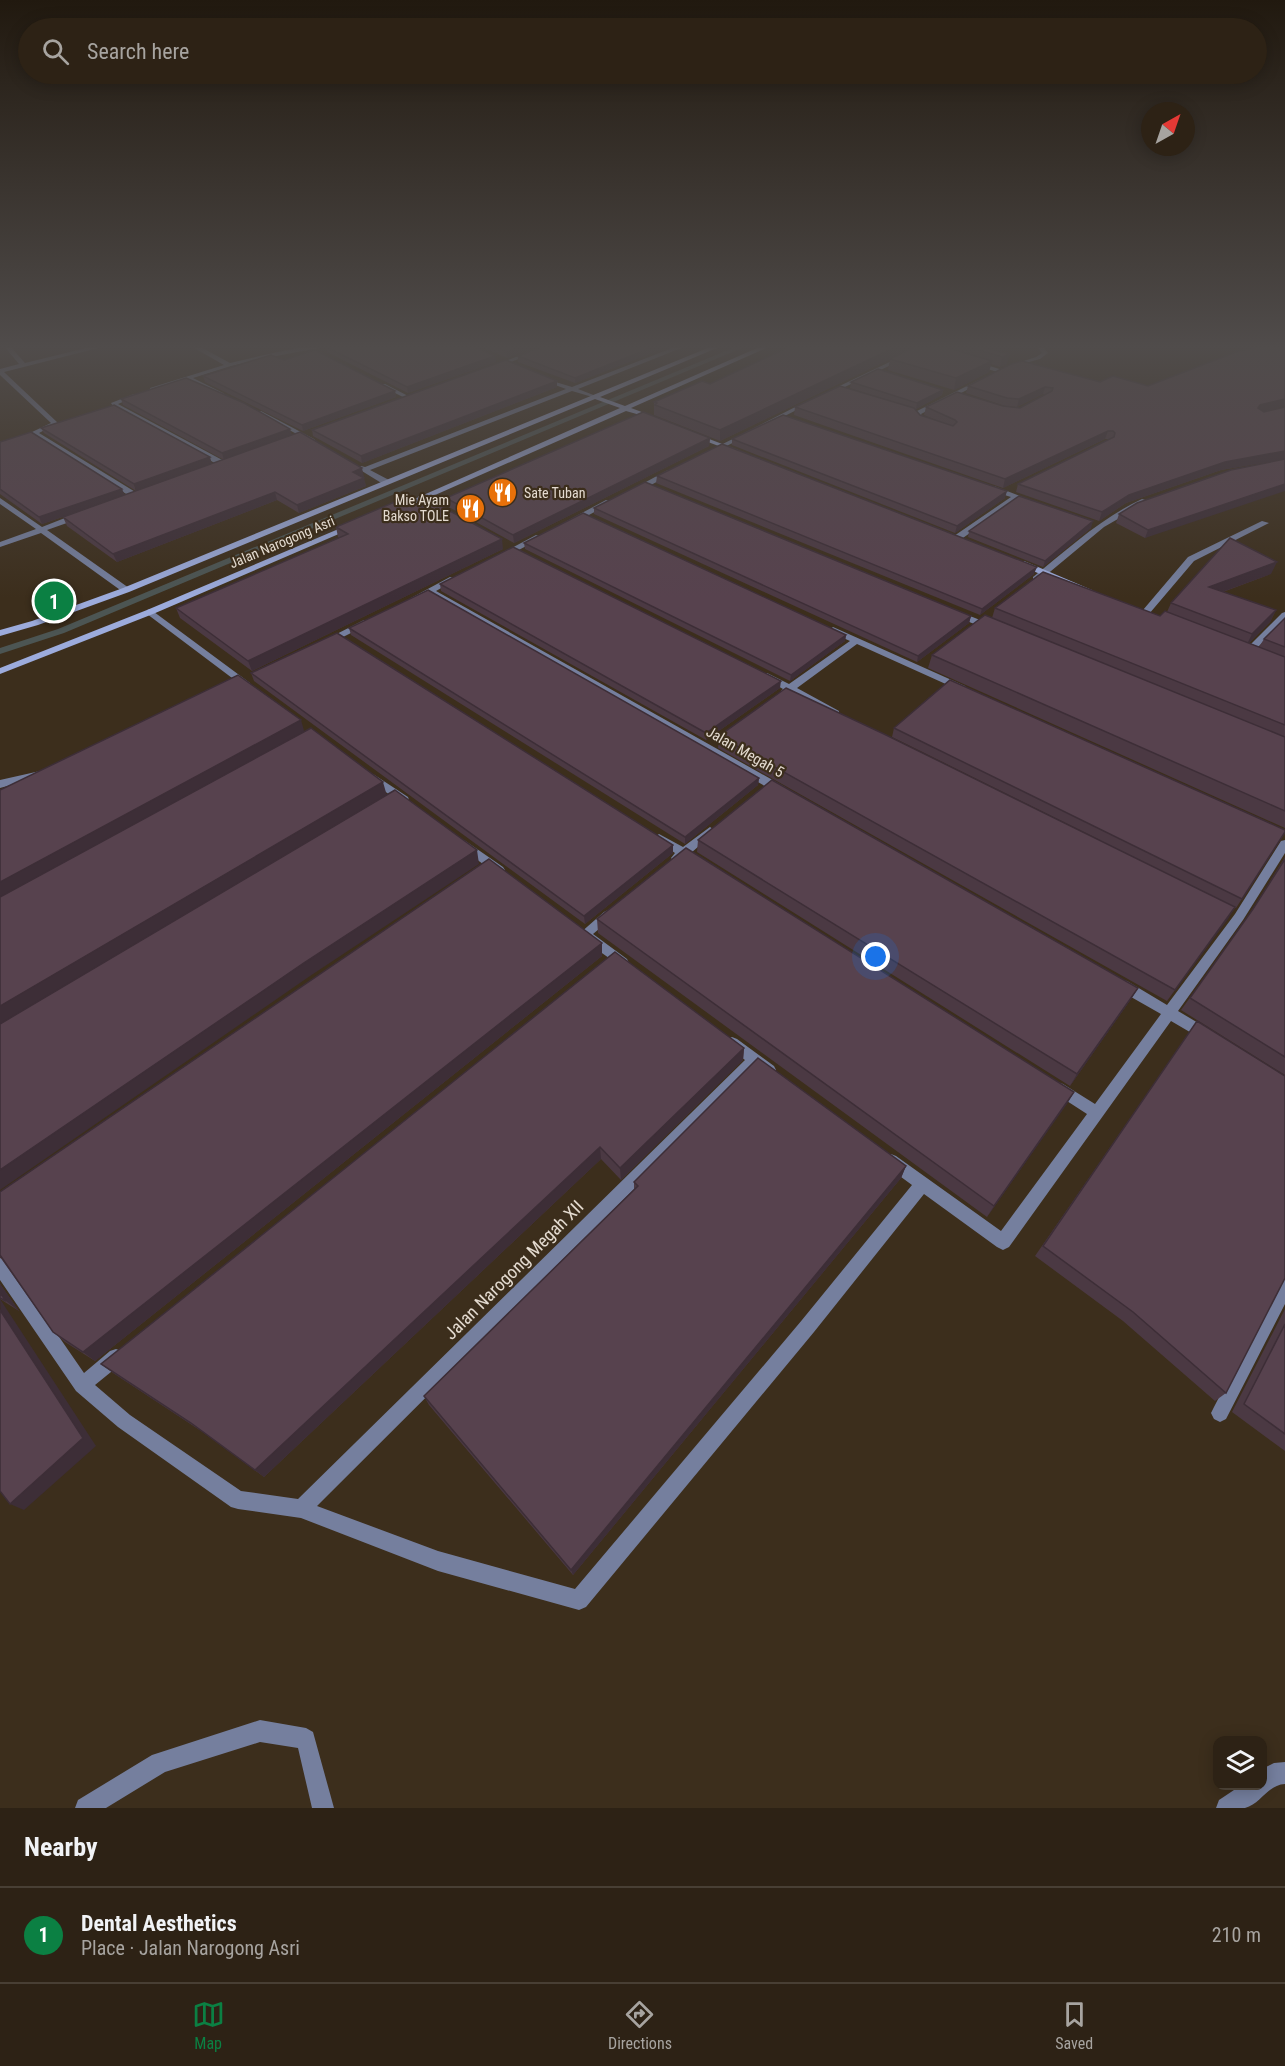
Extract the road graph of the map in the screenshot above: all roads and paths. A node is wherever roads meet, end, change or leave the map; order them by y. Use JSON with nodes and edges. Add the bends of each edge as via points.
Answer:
{"nodes":[{"id":1,"x":43,"y":429,"type":"edge"},
{"id":2,"x":160,"y":429,"type":"edge"},
{"id":3,"x":293,"y":429,"type":"edge"},
{"id":4,"x":469,"y":429,"type":"edge"},
{"id":5,"x":521,"y":429,"type":"edge"},
{"id":6,"x":577,"y":429,"type":"edge"},
{"id":7,"x":754,"y":429,"type":"edge"},
{"id":8,"x":315,"y":432,"type":"edge"},
{"id":9,"x":689,"y":433,"type":"edge"},
{"id":10,"x":34,"y":434,"type":"junction"},
{"id":11,"x":305,"y":436,"type":"junction"},
{"id":12,"x":295,"y":440,"type":"edge"},
{"id":13,"x":315,"y":442,"type":"edge"},
{"id":14,"x":0,"y":444,"type":"edge"},
{"id":15,"x":723,"y":446,"type":"junction"},
{"id":16,"x":742,"y":453,"type":"edge"},
{"id":17,"x":703,"y":456,"type":"edge"},
{"id":18,"x":233,"y":461,"type":"edge"},
{"id":19,"x":223,"y":464,"type":"junction"},
{"id":20,"x":354,"y":465,"type":"edge"},
{"id":21,"x":212,"y":468,"type":"edge"},
{"id":22,"x":364,"y":470,"type":"junction"},
{"id":23,"x":675,"y":470,"type":"edge"},
{"id":24,"x":386,"y":483,"type":"junction"},
{"id":25,"x":647,"y":484,"type":"junction"},
{"id":26,"x":983,"y":486,"type":"edge"},
{"id":27,"x":1013,"y":488,"type":"edge"},
{"id":28,"x":657,"y":489,"type":"edge"},
{"id":29,"x":145,"y":491,"type":"edge"},
{"id":30,"x":1003,"y":493,"type":"junction"},
{"id":31,"x":626,"y":494,"type":"edge"},
{"id":32,"x":134,"y":495,"type":"junction"},
{"id":33,"x":1017,"y":497,"type":"junction"},
{"id":34,"x":1156,"y":497,"type":"edge"},
{"id":35,"x":421,"y":498,"type":"junction"},
{"id":36,"x":123,"y":499,"type":"edge"},
{"id":37,"x":615,"y":499,"type":"edge"},
{"id":38,"x":0,"y":500,"type":"edge"},
{"id":39,"x":1037,"y":504,"type":"edge"},
{"id":40,"x":388,"y":512,"type":"edge"},
{"id":41,"x":451,"y":514,"type":"edge"},
{"id":42,"x":82,"y":515,"type":"edge"},
{"id":43,"x":584,"y":515,"type":"junction"},
{"id":44,"x":594,"y":520,"type":"edge"},
{"id":45,"x":1089,"y":522,"type":"edge"},
{"id":46,"x":1265,"y":523,"type":"dead end"},
{"id":47,"x":566,"y":524,"type":"edge"},
{"id":48,"x":356,"y":525,"type":"edge"},
{"id":49,"x":1100,"y":526,"type":"junction"},
{"id":50,"x":40,"y":530,"type":"junction"},
{"id":51,"x":548,"y":533,"type":"edge"},
{"id":52,"x":946,"y":534,"type":"edge"},
{"id":53,"x":957,"y":538,"type":"junction"},
{"id":54,"x":968,"y":542,"type":"edge"},
{"id":55,"x":0,"y":545,"type":"edge"},
{"id":56,"x":510,"y":547,"type":"junction"},
{"id":57,"x":525,"y":555,"type":"edge"},
{"id":58,"x":1012,"y":560,"type":"edge"},
{"id":59,"x":489,"y":561,"type":"edge"},
{"id":60,"x":1045,"y":572,"type":"junction"},
{"id":61,"x":460,"y":576,"type":"edge"},
{"id":62,"x":1026,"y":587,"type":"edge"},
{"id":63,"x":126,"y":590,"type":"junction"},
{"id":64,"x":430,"y":591,"type":"junction"},
{"id":65,"x":1095,"y":592,"type":"edge"},
{"id":66,"x":410,"y":600,"type":"edge"},
{"id":67,"x":1136,"y":608,"type":"edge"},
{"id":68,"x":947,"y":610,"type":"edge"},
{"id":69,"x":150,"y":612,"type":"junction"},
{"id":70,"x":1146,"y":612,"type":"junction"},
{"id":71,"x":1285,"y":615,"type":"edge"},
{"id":72,"x":989,"y":616,"type":"edge"},
{"id":73,"x":1156,"y":616,"type":"edge"},
{"id":74,"x":370,"y":620,"type":"edge"},
{"id":75,"x":980,"y":623,"type":"junction"},
{"id":76,"x":825,"y":627,"type":"edge"},
{"id":77,"x":971,"y":630,"type":"edge"},
{"id":78,"x":1001,"y":632,"type":"edge"},
{"id":79,"x":0,"y":633,"type":"edge"},
{"id":80,"x":856,"y":641,"type":"junction"},
{"id":81,"x":318,"y":646,"type":"edge"},
{"id":82,"x":1238,"y":648,"type":"edge"},
{"id":83,"x":927,"y":662,"type":"edge"},
{"id":84,"x":919,"y":668,"type":"junction"},
{"id":85,"x":0,"y":671,"type":"edge"},
{"id":86,"x":759,"y":672,"type":"edge"},
{"id":87,"x":791,"y":688,"type":"junction"},
{"id":88,"x":973,"y":693,"type":"edge"},
{"id":89,"x":261,"y":696,"type":"edge"},
{"id":90,"x":772,"y":701,"type":"edge"},
{"id":91,"x":851,"y":721,"type":"edge"},
{"id":92,"x":362,"y":769,"type":"edge"},
{"id":93,"x":0,"y":784,"type":"edge"},
{"id":94,"x":9,"y":793,"type":"edge"},
{"id":95,"x":399,"y":796,"type":"junction"},
{"id":96,"x":796,"y":798,"type":"edge"},
{"id":97,"x":384,"y":805,"type":"edge"},
{"id":98,"x":417,"y":810,"type":"edge"},
{"id":99,"x":718,"y":825,"type":"edge"},
{"id":100,"x":644,"y":828,"type":"edge"},
{"id":101,"x":454,"y":837,"type":"edge"},
{"id":102,"x":1285,"y":843,"type":"edge"},
{"id":103,"x":683,"y":853,"type":"junction"},
{"id":104,"x":491,"y":864,"type":"junction"},
{"id":105,"x":701,"y":865,"type":"edge"},
{"id":106,"x":665,"y":868,"type":"edge"},
{"id":107,"x":477,"y":874,"type":"edge"},
{"id":108,"x":510,"y":878,"type":"edge"},
{"id":109,"x":620,"y":905,"type":"edge"},
{"id":110,"x":614,"y":956,"type":"junction"},
{"id":111,"x":599,"y":968,"type":"edge"},
{"id":112,"x":632,"y":970,"type":"edge"},
{"id":113,"x":1109,"y":977,"type":"edge"},
{"id":114,"x":1170,"y":1012,"type":"junction"},
{"id":115,"x":717,"y":1032,"type":"edge"},
{"id":116,"x":1218,"y":1042,"type":"edge"},
{"id":117,"x":755,"y":1060,"type":"junction"},
{"id":118,"x":783,"y":1081,"type":"edge"},
{"id":119,"x":1047,"y":1081,"type":"edge"},
{"id":120,"x":1096,"y":1112,"type":"junction"},
{"id":121,"x":885,"y":1157,"type":"edge"},
{"id":122,"x":922,"y":1184,"type":"junction"},
{"id":123,"x":0,"y":1266,"type":"edge"},
{"id":124,"x":1285,"y":1287,"type":"edge"},
{"id":125,"x":128,"y":1347,"type":"edge"},
{"id":126,"x":82,"y":1385,"type":"junction"},
{"id":127,"x":1220,"y":1413,"type":"dead end"},
{"id":128,"x":301,"y":1509,"type":"junction"},
{"id":129,"x":1285,"y":1773,"type":"edge"},
{"id":130,"x":1267,"y":1779,"type":"edge"},
{"id":131,"x":1251,"y":1790,"type":"edge"},
{"id":132,"x":86,"y":1808,"type":"edge"},
{"id":133,"x":323,"y":1808,"type":"edge"},
{"id":134,"x":1227,"y":1808,"type":"edge"}],
"edges":[{"from":1,"to":10,"type":"street"},
{"from":2,"to":19,"type":"street"},
{"from":3,"to":11,"type":"street"},
{"from":4,"to":22,"type":"street"},
{"from":5,"to":24,"type":"street","name":"Jalan Narogong Asri"},
{"from":6,"to":35,"type":"street"},
{"from":7,"to":15,"type":"street"},
{"from":8,"to":11,"type":"street"},
{"from":9,"to":15,"type":"street"},
{"from":10,"to":14,"type":"street"},
{"from":10,"to":32,"type":"street"},
{"from":11,"to":12,"type":"street"},
{"from":11,"to":13,"type":"street"},
{"from":15,"to":16,"type":"street"},
{"from":15,"to":17,"type":"street"},
{"from":18,"to":19,"type":"street"},
{"from":19,"to":21,"type":"street"},
{"from":20,"to":22,"type":"street"},
{"from":22,"to":24,"type":"street"},
{"from":23,"to":25,"type":"street"},
{"from":24,"to":63,"type":"street","name":"Jalan Narogong Asri"},
{"from":25,"to":28,"type":"street"},
{"from":25,"to":31,"type":"street"},
{"from":26,"to":30,"type":"street"},
{"from":27,"to":30,"type":"street"},
{"from":29,"to":32,"type":"street"},
{"from":30,"to":33,"type":"street"},
{"from":32,"to":36,"type":"street"},
{"from":33,"to":39,"type":"street"},
{"from":33,"to":53,"type":"street"},
{"from":34,"to":49,"type":"street","via":[[1130,507]]},
{"from":35,"to":40,"type":"street"},
{"from":35,"to":41,"type":"street"},
{"from":37,"to":43,"type":"street"},
{"from":38,"to":50,"type":"street"},
{"from":42,"to":50,"type":"street"},
{"from":43,"to":44,"type":"street"},
{"from":43,"to":47,"type":"street"},
{"from":45,"to":49,"type":"street"},
{"from":46,"to":70,"type":"street","via":[[1191,560]]},
{"from":48,"to":69,"type":"street","name":"Jalan Narogong Asri"},
{"from":49,"to":60,"type":"street"},
{"from":50,"to":55,"type":"street"},
{"from":50,"to":63,"type":"street"},
{"from":51,"to":56,"type":"street"},
{"from":52,"to":53,"type":"street"},
{"from":53,"to":54,"type":"street"},
{"from":56,"to":57,"type":"street"},
{"from":56,"to":59,"type":"street"},
{"from":58,"to":60,"type":"street"},
{"from":60,"to":62,"type":"street"},
{"from":60,"to":65,"type":"street"},
{"from":61,"to":64,"type":"street"},
{"from":63,"to":79,"type":"street","name":"Jalan Narogong Asri"},
{"from":64,"to":66,"type":"street"},
{"from":64,"to":96,"type":"street","name":"Jalan Megah 5","via":[[712,744],[766,787]]},
{"from":67,"to":70,"type":"street"},
{"from":68,"to":75,"type":"street"},
{"from":69,"to":85,"type":"street","name":"Jalan Narogong Asri"},
{"from":69,"to":89,"type":"street"},
{"from":70,"to":73,"type":"street"},
{"from":71,"to":82,"type":"street","via":[[1252,654]]},
{"from":72,"to":75,"type":"street"},
{"from":74,"to":81,"type":"street","via":[[344,638]]},
{"from":75,"to":77,"type":"street"},
{"from":75,"to":78,"type":"street"},
{"from":76,"to":80,"type":"street"},
{"from":80,"to":84,"type":"street"},
{"from":80,"to":87,"type":"street"},
{"from":83,"to":84,"type":"street"},
{"from":84,"to":88,"type":"street"},
{"from":86,"to":87,"type":"street"},
{"from":87,"to":90,"type":"street"},
{"from":87,"to":91,"type":"street"},
{"from":92,"to":95,"type":"street"},
{"from":93,"to":94,"type":"street","via":[[51,772]]},
{"from":95,"to":97,"type":"street"},
{"from":95,"to":98,"type":"street"},
{"from":99,"to":103,"type":"street"},
{"from":100,"to":103,"type":"street"},
{"from":101,"to":104,"type":"street"},
{"from":102,"to":114,"type":"street","via":[[1233,914]]},
{"from":103,"to":105,"type":"street"},
{"from":103,"to":106,"type":"street"},
{"from":104,"to":107,"type":"street"},
{"from":104,"to":108,"type":"street"},
{"from":109,"to":110,"type":"street","via":[[580,931]]},
{"from":110,"to":111,"type":"street"},
{"from":110,"to":112,"type":"street"},
{"from":113,"to":114,"type":"street"},
{"from":114,"to":116,"type":"street"},
{"from":114,"to":120,"type":"street"},
{"from":115,"to":117,"type":"street"},
{"from":117,"to":118,"type":"street"},
{"from":117,"to":128,"type":"street","name":"Jalan Narogong Megah XII"},
{"from":119,"to":120,"type":"street"},
{"from":120,"to":122,"type":"street","via":[[1003,1242]]},
{"from":121,"to":122,"type":"street"},
{"from":122,"to":128,"type":"street","via":[[579,1600],[438,1561]]},
{"from":123,"to":126,"type":"street"},
{"from":124,"to":127,"type":"street"},
{"from":125,"to":126,"type":"street"},
{"from":126,"to":128,"type":"street","via":[[124,1421],[238,1500]]},
{"from":129,"to":130,"type":"street"},
{"from":131,"to":134,"type":"street"},
{"from":132,"to":133,"type":"street","via":[[160,1763],[260,1731],[306,1739]]}]}
